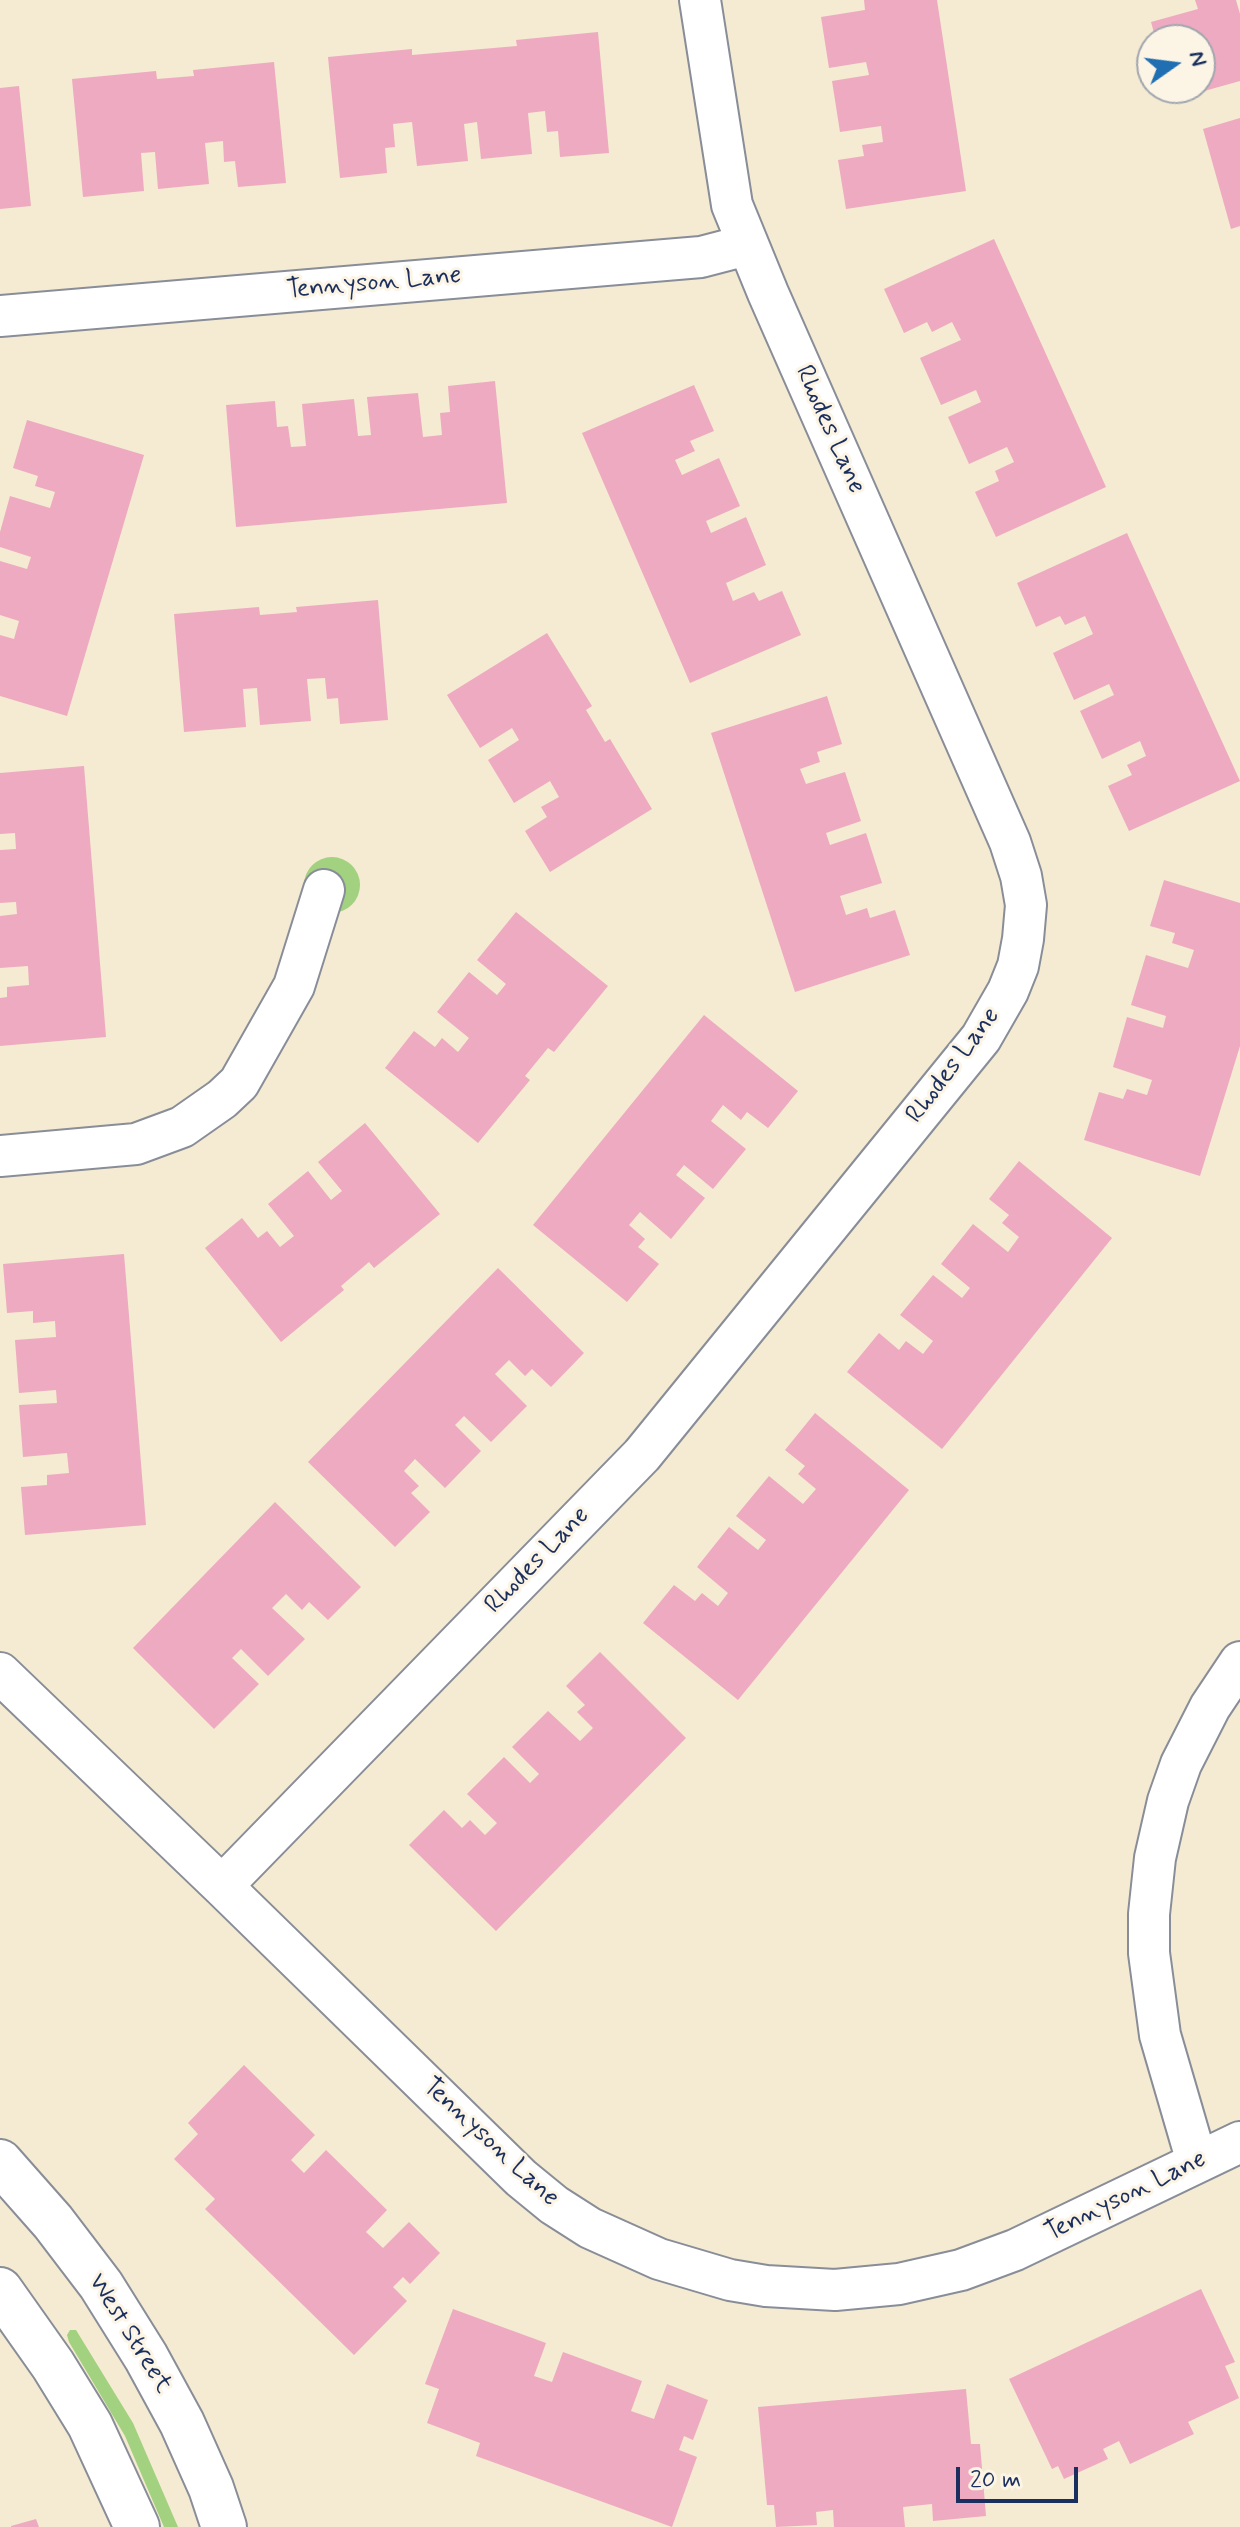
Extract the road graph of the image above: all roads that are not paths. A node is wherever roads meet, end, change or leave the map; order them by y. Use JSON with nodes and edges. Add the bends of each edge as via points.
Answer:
{"nodes":[{"id":1,"x":700,"y":0,"type":"edge"},
{"id":2,"x":747,"y":245,"type":"junction"},
{"id":3,"x":0,"y":316,"type":"edge"},
{"id":4,"x":324,"y":890,"type":"dead end"},
{"id":5,"x":0,"y":1156,"type":"edge"},
{"id":6,"x":1240,"y":1662,"type":"edge"},
{"id":7,"x":0,"y":1673,"type":"edge"},
{"id":8,"x":222,"y":1886,"type":"junction"},
{"id":9,"x":1240,"y":2142,"type":"edge"},
{"id":10,"x":0,"y":2162,"type":"edge"},
{"id":11,"x":1197,"y":2162,"type":"junction"},
{"id":12,"x":0,"y":2290,"type":"edge"},
{"id":13,"x":137,"y":2527,"type":"edge"},
{"id":14,"x":224,"y":2527,"type":"edge"}],
"edges":[{"from":1,"to":2,"type":"street","name":"Rhodes Lane","via":[[732,205]]},
{"from":2,"to":3,"type":"street","name":"Tennyson Lane","via":[[701,257]]},
{"from":2,"to":8,"type":"street","name":"Rhodes Lane","via":[[1010,842],[1026,905],[1018,966],[981,1038],[642,1455]]},
{"from":4,"to":5,"type":"street","via":[[294,986],[239,1083],[222,1099],[182,1127],[136,1144]]},
{"from":6,"to":11,"type":"street","via":[[1181,1764],[1155,1858],[1149,1914],[1160,2035]]},
{"from":7,"to":8,"type":"street","name":"Tennyson Lane"},
{"from":8,"to":11,"type":"street","name":"Tennyson Lane","via":[[532,2187],[590,2228],[693,2270],[798,2289],[899,2284],[961,2270],[1015,2250]]},
{"from":9,"to":11,"type":"street","name":"Tennyson Lane"},
{"from":10,"to":14,"type":"street","name":"West Street","via":[[101,2285],[146,2357],[182,2423]]},
{"from":12,"to":13,"type":"street","via":[[90,2425]]}]}
